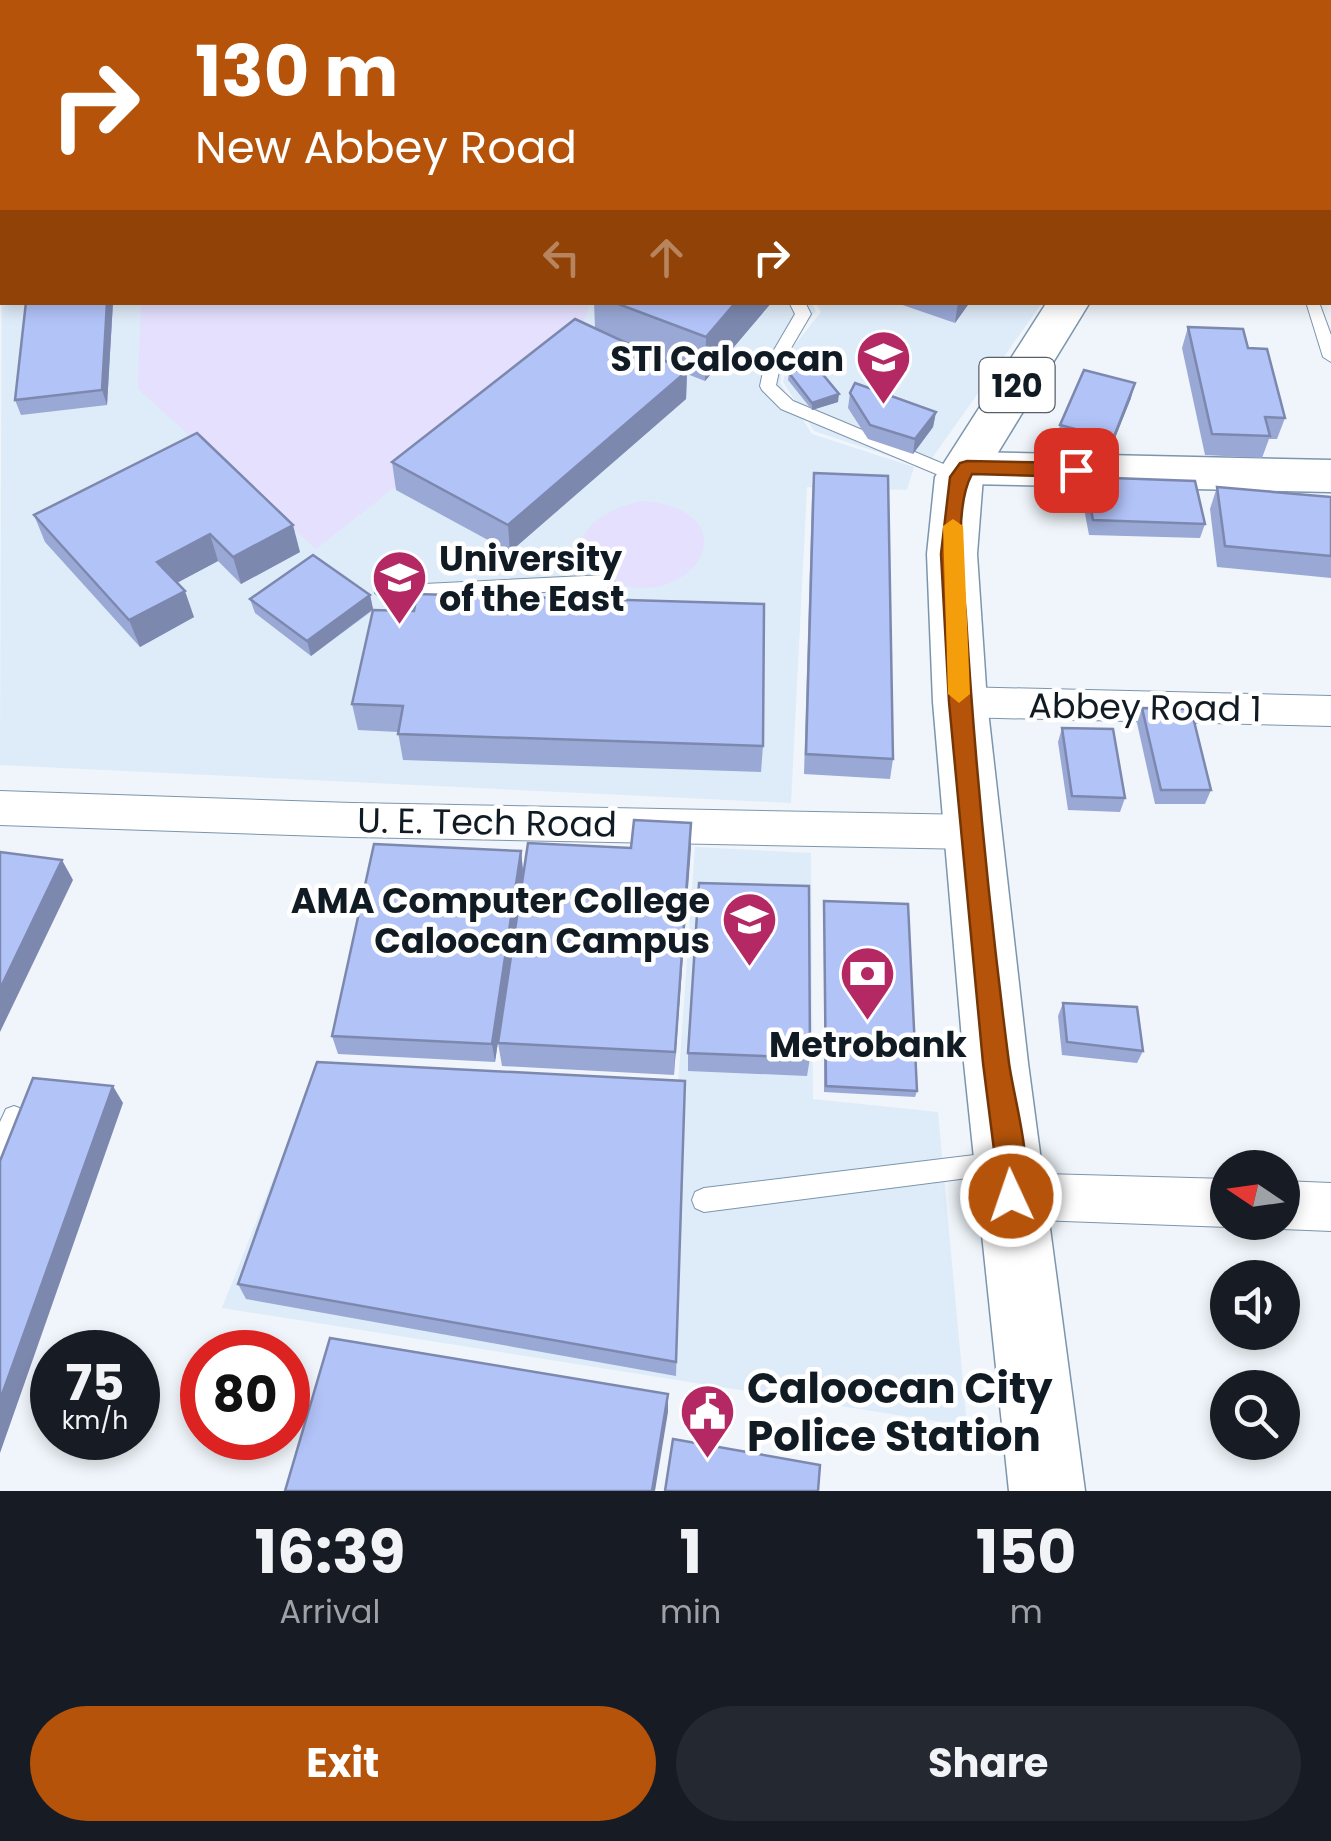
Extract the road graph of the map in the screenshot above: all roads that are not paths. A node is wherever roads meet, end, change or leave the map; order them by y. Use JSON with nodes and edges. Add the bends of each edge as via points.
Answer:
{"nodes":[{"id":1,"x":798,"y":305,"type":"edge"},
{"id":2,"x":1067,"y":305,"type":"edge"},
{"id":3,"x":1312,"y":305,"type":"edge"},
{"id":4,"x":1331,"y":357,"type":"edge"},
{"id":5,"x":963,"y":472,"type":"junction"},
{"id":6,"x":1331,"y":476,"type":"edge"},
{"id":7,"x":606,"y":582,"type":"dead end"},
{"id":8,"x":384,"y":592,"type":"dead end"},
{"id":9,"x":960,"y":702,"type":"junction"},
{"id":10,"x":1331,"y":711,"type":"edge"},
{"id":11,"x":0,"y":808,"type":"edge"},
{"id":12,"x":973,"y":832,"type":"junction"},
{"id":13,"x":14,"y":1117,"type":"edge"},
{"id":14,"x":0,"y":1151,"type":"edge"},
{"id":15,"x":1011,"y":1179,"type":"junction"},
{"id":16,"x":704,"y":1200,"type":"dead end"},
{"id":17,"x":1210,"y":1201,"type":"edge"},
{"id":18,"x":1300,"y":1206,"type":"edge"},
{"id":19,"x":1331,"y":1207,"type":"edge"},
{"id":20,"x":1047,"y":1491,"type":"edge"}],
"edges":[{"from":1,"to":5,"type":"lane","via":[[798,330],[768,370],[768,386],[787,404]]},
{"from":2,"to":5,"type":"main road","number":"120"},
{"from":3,"to":4,"type":"lane"},
{"from":5,"to":6,"type":"main road"},
{"from":5,"to":9,"type":"main road","number":"120","via":[[952,554]]},
{"from":7,"to":8,"type":"lane"},
{"from":9,"to":10,"type":"street","name":"Abbey Road 1"},
{"from":9,"to":12,"type":"main road","number":"120"},
{"from":11,"to":12,"type":"street","name":"U. E. Tech Road"},
{"from":12,"to":15,"type":"main road","number":"120"},
{"from":13,"to":14,"type":"lane"},
{"from":15,"to":16,"type":"lane"},
{"from":15,"to":17,"type":"street"},
{"from":15,"to":20,"type":"main road","number":"120"},
{"from":18,"to":19,"type":"street"}]}
